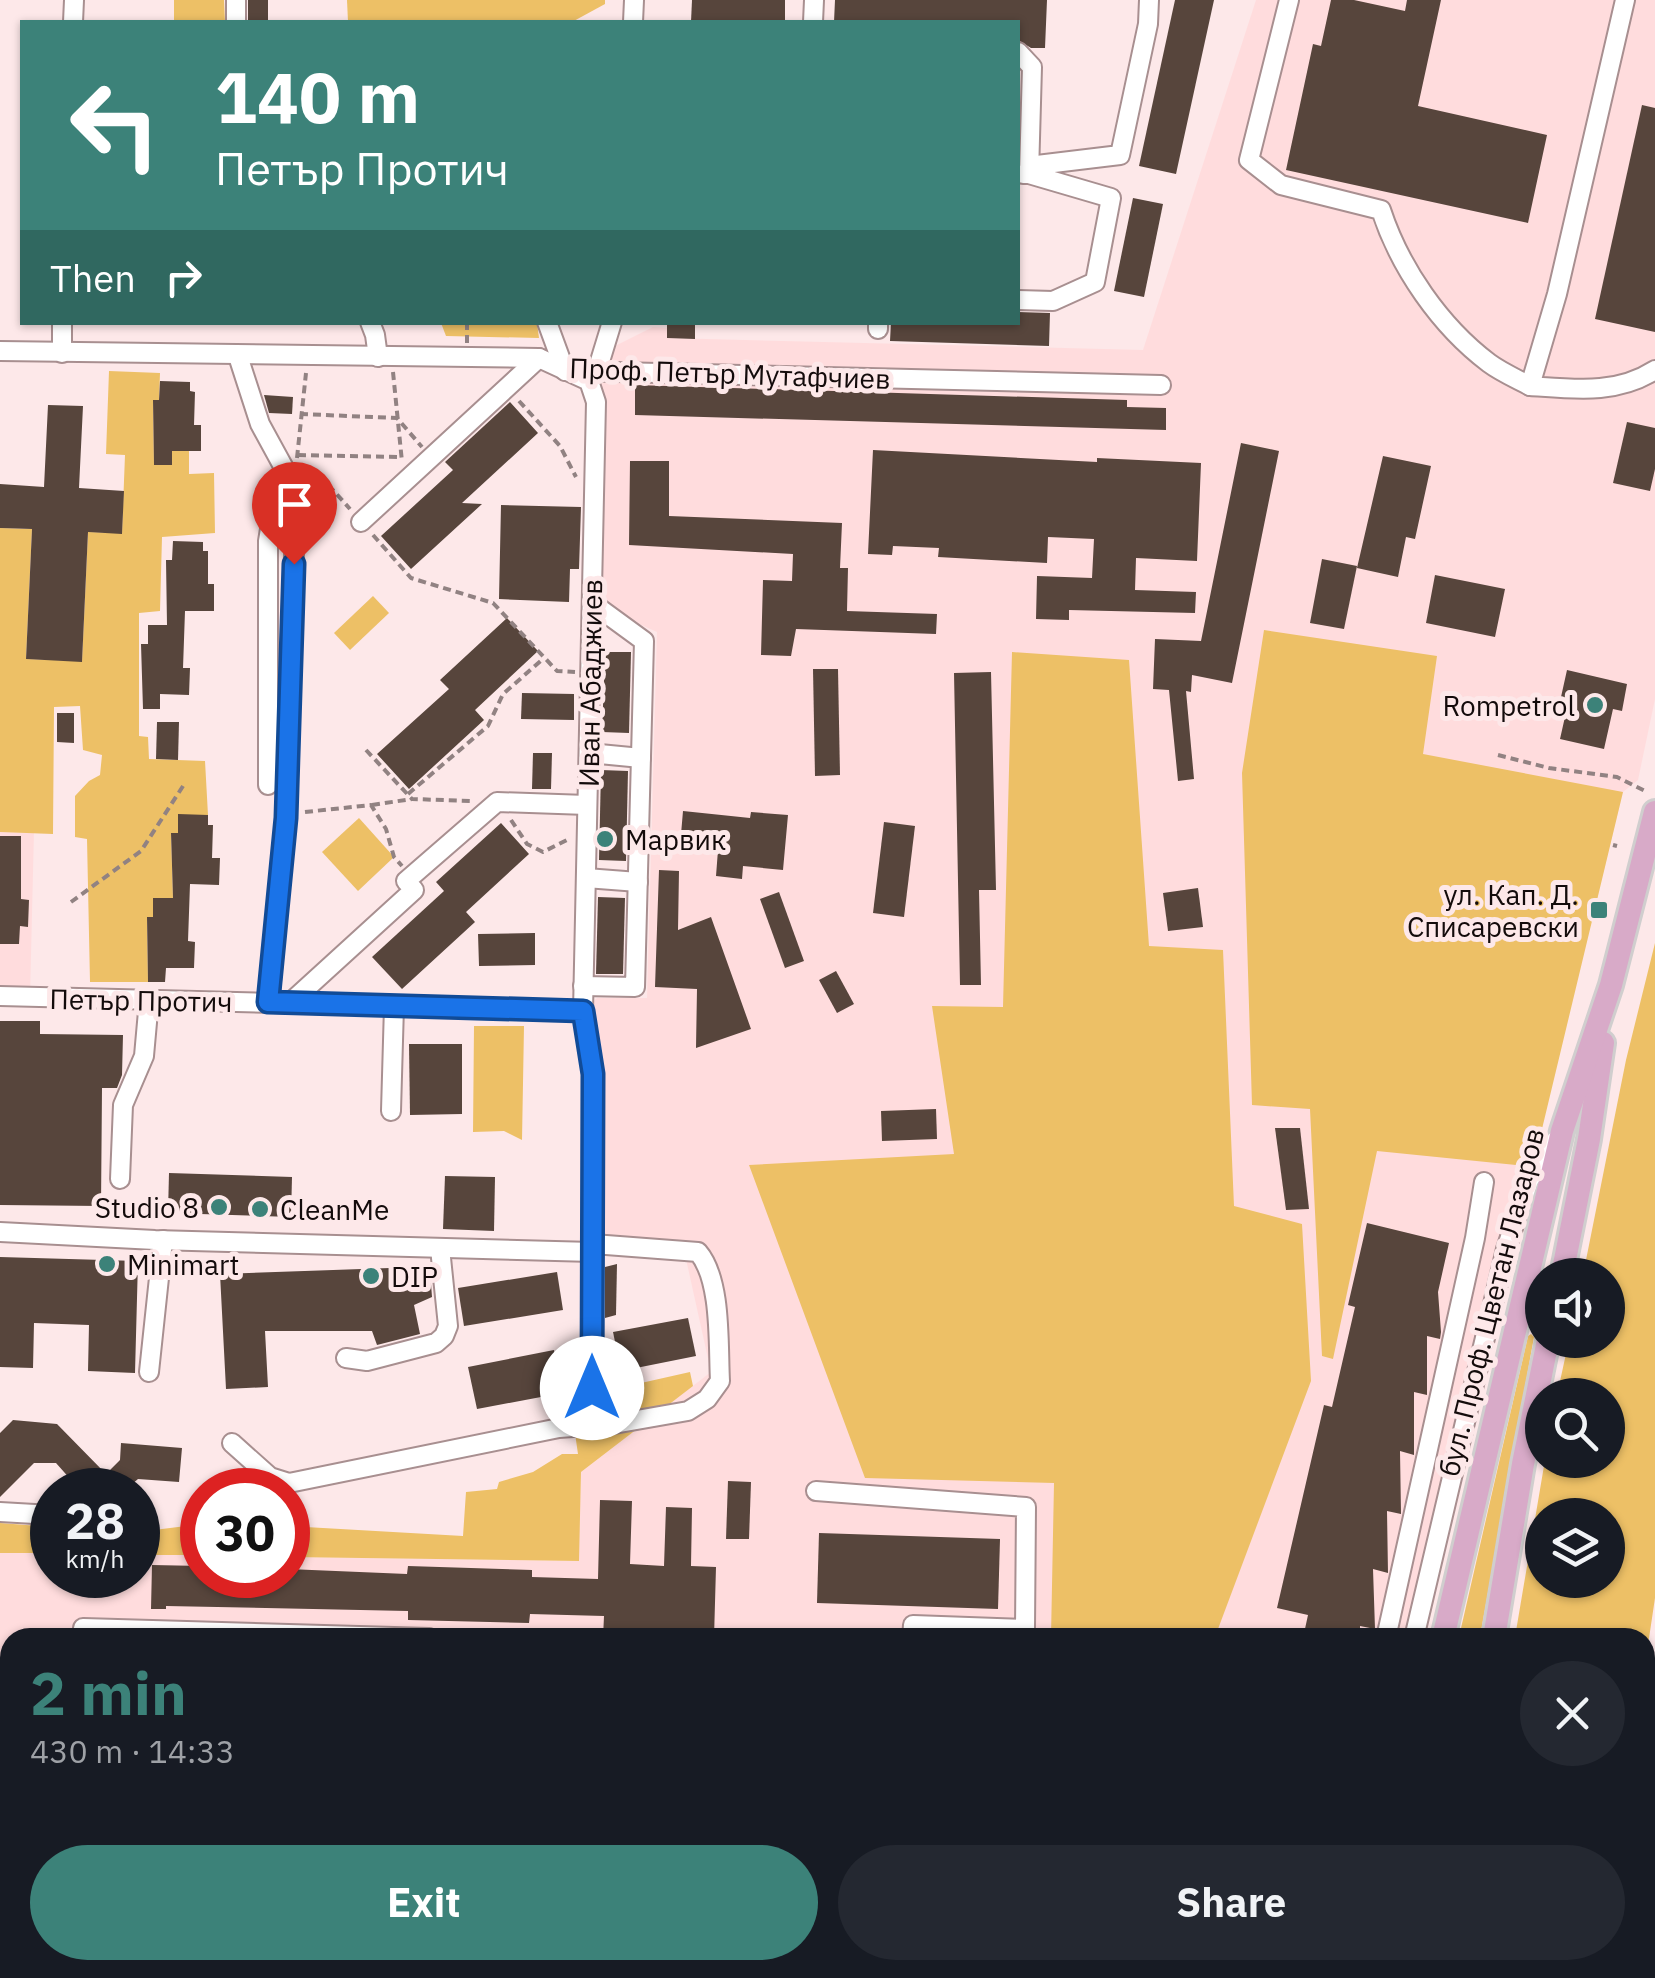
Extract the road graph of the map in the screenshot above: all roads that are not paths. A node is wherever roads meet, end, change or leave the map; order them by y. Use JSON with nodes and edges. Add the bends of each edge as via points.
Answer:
{"nodes":[{"id":1,"x":1148,"y":0,"type":"edge"},
{"id":2,"x":1290,"y":0,"type":"edge"},
{"id":3,"x":1625,"y":0,"type":"edge"},
{"id":4,"x":1020,"y":54,"type":"edge"},
{"id":5,"x":1023,"y":174,"type":"edge"},
{"id":6,"x":1020,"y":300,"type":"edge"},
{"id":7,"x":62,"y":325,"type":"edge"},
{"id":8,"x":371,"y":325,"type":"edge"},
{"id":9,"x":548,"y":325,"type":"edge"},
{"id":10,"x":611,"y":325,"type":"edge"},
{"id":11,"x":0,"y":352,"type":"edge"},
{"id":12,"x":62,"y":353,"type":"junction"},
{"id":13,"x":238,"y":356,"type":"junction"},
{"id":14,"x":384,"y":357,"type":"junction"},
{"id":15,"x":539,"y":358,"type":"junction"},
{"id":16,"x":1655,"y":370,"type":"edge"},
{"id":17,"x":565,"y":371,"type":"junction"},
{"id":18,"x":597,"y":371,"type":"junction"},
{"id":19,"x":1161,"y":385,"type":"dead end"},
{"id":20,"x":1530,"y":386,"type":"junction"},
{"id":21,"x":296,"y":490,"type":"junction"},
{"id":22,"x":361,"y":522,"type":"road end"},
{"id":23,"x":592,"y":604,"type":"junction"},
{"id":24,"x":588,"y":753,"type":"junction"},
{"id":25,"x":641,"y":758,"type":"junction"},
{"id":26,"x":268,"y":785,"type":"dead end"},
{"id":27,"x":587,"y":805,"type":"junction"},
{"id":28,"x":1655,"y":812,"type":"edge"},
{"id":29,"x":586,"y":878,"type":"junction"},
{"id":30,"x":638,"y":882,"type":"junction"},
{"id":31,"x":1612,"y":985,"type":"junction"},
{"id":32,"x":584,"y":986,"type":"junction"},
{"id":33,"x":0,"y":996,"type":"edge"},
{"id":34,"x":148,"y":1000,"type":"junction"},
{"id":35,"x":268,"y":1002,"type":"junction"},
{"id":36,"x":290,"y":1003,"type":"junction"},
{"id":37,"x":394,"y":1006,"type":"junction"},
{"id":38,"x":583,"y":1011,"type":"junction"},
{"id":39,"x":392,"y":1111,"type":"dead end"},
{"id":40,"x":1562,"y":1131,"type":"junction"},
{"id":41,"x":120,"y":1178,"type":"dead end"},
{"id":42,"x":1484,"y":1182,"type":"dead end"},
{"id":43,"x":0,"y":1232,"type":"edge"},
{"id":44,"x":1475,"y":1238,"type":"junction"},
{"id":45,"x":163,"y":1240,"type":"junction"},
{"id":46,"x":440,"y":1248,"type":"junction"},
{"id":47,"x":593,"y":1248,"type":"junction"},
{"id":48,"x":1506,"y":1249,"type":"junction"},
{"id":49,"x":1565,"y":1258,"type":"edge"},
{"id":50,"x":346,"y":1358,"type":"dead end"},
{"id":51,"x":1544,"y":1358,"type":"edge"},
{"id":52,"x":149,"y":1372,"type":"dead end"},
{"id":53,"x":592,"y":1388,"type":"dead end"},
{"id":54,"x":232,"y":1444,"type":"dead end"},
{"id":55,"x":816,"y":1490,"type":"dead end"},
{"id":56,"x":0,"y":1512,"type":"edge"},
{"id":57,"x":30,"y":1514,"type":"edge"},
{"id":58,"x":912,"y":1628,"type":"edge"},
{"id":59,"x":1002,"y":1628,"type":"edge"},
{"id":60,"x":1025,"y":1628,"type":"edge"},
{"id":61,"x":1388,"y":1628,"type":"edge"},
{"id":62,"x":1416,"y":1628,"type":"edge"},
{"id":63,"x":1445,"y":1628,"type":"edge"},
{"id":64,"x":1496,"y":1628,"type":"edge"}],
"edges":[{"from":1,"to":5,"type":"street","via":[[1120,155],[1038,165]]},
{"from":2,"to":20,"type":"street","via":[[1248,160],[1281,185],[1381,210],[1393,246],[1445,323],[1490,364]]},
{"from":3,"to":20,"type":"street"},
{"from":4,"to":5,"type":"street","via":[[1032,67]]},
{"from":5,"to":6,"type":"street","via":[[1111,198],[1095,282],[1053,301]]},
{"from":7,"to":12,"type":"street"},
{"from":8,"to":14,"type":"street"},
{"from":9,"to":17,"type":"street"},
{"from":10,"to":18,"type":"street"},
{"from":11,"to":12,"type":"street","name":"Проф. Петър Мутафчиев"},
{"from":12,"to":13,"type":"street","name":"Проф. Петър Мутафчиев"},
{"from":13,"to":14,"type":"street","name":"Проф. Петър Мутафчиев"},
{"from":13,"to":21,"type":"street","via":[[260,424]]},
{"from":14,"to":15,"type":"street","name":"Проф. Петър Мутафчиев"},
{"from":15,"to":17,"type":"street","name":"Проф. Петър Мутафчиев"},
{"from":15,"to":22,"type":"street"},
{"from":16,"to":20,"type":"street","via":[[1595,391]]},
{"from":17,"to":18,"type":"street","name":"Проф. Петър Мутафчиев"},
{"from":17,"to":23,"type":"street","name":"Иван Абаджиев","via":[[589,382],[596,402]]},
{"from":18,"to":19,"type":"street","name":"Проф. Петър Мутафчиев"},
{"from":21,"to":26,"type":"street","via":[[273,511],[268,541]]},
{"from":21,"to":35,"type":"street","via":[[286,818]]},
{"from":23,"to":24,"type":"street","name":"Иван Абаджиев"},
{"from":23,"to":25,"type":"street","via":[[644,641]]},
{"from":24,"to":25,"type":"street"},
{"from":24,"to":27,"type":"street","name":"Иван Абаджиев"},
{"from":25,"to":30,"type":"street"},
{"from":27,"to":29,"type":"street","name":"Иван Абаджиев"},
{"from":27,"to":36,"type":"street","via":[[497,802],[406,881],[414,890]]},
{"from":28,"to":31,"type":"main road","name":"бул. Проф. Цветан Лазаров"},
{"from":29,"to":30,"type":"street"},
{"from":29,"to":32,"type":"street","name":"Иван Абаджиев"},
{"from":30,"to":32,"type":"street","via":[[635,987]]},
{"from":31,"to":40,"type":"main road","name":"бул. Проф. Цветан Лазаров"},
{"from":31,"to":49,"type":"main road","name":"бул. Проф. Цветан Лазаров"},
{"from":32,"to":38,"type":"street","name":"Иван Абаджиев"},
{"from":33,"to":34,"type":"street","name":"Петър Протич"},
{"from":34,"to":35,"type":"street","name":"Петър Протич"},
{"from":34,"to":41,"type":"street","via":[[144,1056],[123,1105]]},
{"from":35,"to":36,"type":"street","name":"Петър Протич"},
{"from":36,"to":37,"type":"street","name":"Петър Протич"},
{"from":37,"to":38,"type":"street","name":"Петър Протич"},
{"from":37,"to":39,"type":"street"},
{"from":38,"to":47,"type":"street","name":"Иван Абаджиев","via":[[593,1074]]},
{"from":40,"to":48,"type":"street","via":[[1529,1180]]},
{"from":40,"to":63,"type":"main road","name":"бул. Проф. Цветан Лазаров"},
{"from":42,"to":44,"type":"street"},
{"from":43,"to":45,"type":"street"},
{"from":44,"to":48,"type":"street"},
{"from":44,"to":61,"type":"street"},
{"from":45,"to":46,"type":"street"},
{"from":45,"to":52,"type":"street"},
{"from":46,"to":47,"type":"street"},
{"from":46,"to":50,"type":"street","via":[[444,1336],[366,1361]]},
{"from":47,"to":53,"type":"street","name":"Иван Абаджиев"},
{"from":47,"to":54,"type":"street","via":[[698,1252],[706,1262],[720,1382],[707,1400],[688,1411],[560,1428],[289,1483]]},
{"from":48,"to":62,"type":"street"},
{"from":51,"to":64,"type":"main road"},
{"from":55,"to":60,"type":"street","via":[[1026,1507]]},
{"from":56,"to":57,"type":"street"},
{"from":58,"to":59,"type":"street"}]}
